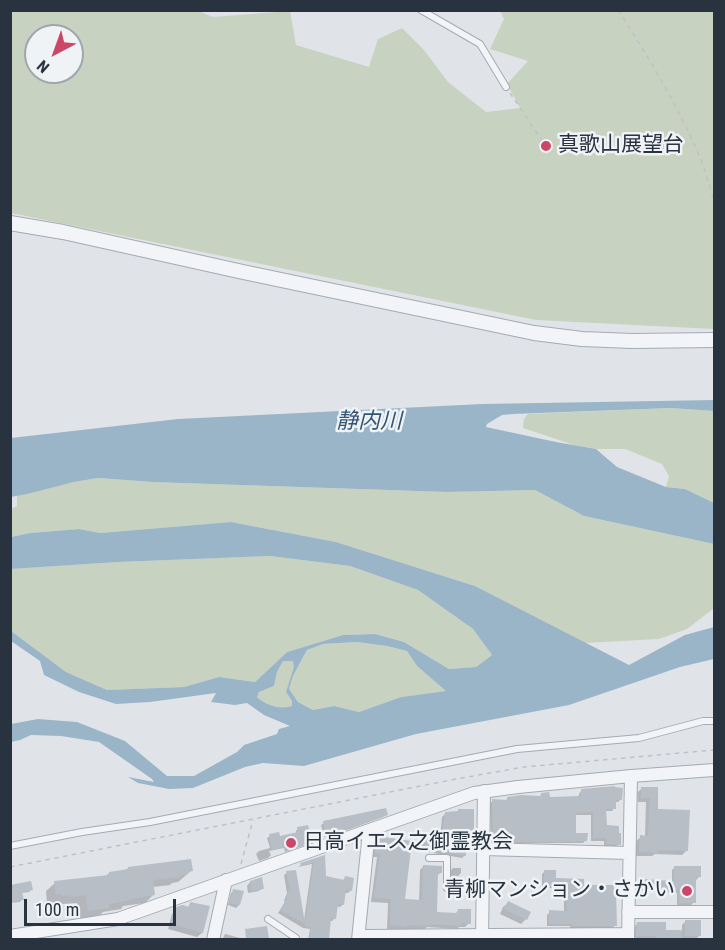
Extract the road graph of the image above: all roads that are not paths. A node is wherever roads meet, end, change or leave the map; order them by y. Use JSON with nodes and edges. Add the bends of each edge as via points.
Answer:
{"nodes":[{"id":1,"x":422,"y":11,"type":"edge"},
{"id":2,"x":506,"y":87,"type":"road end"},
{"id":3,"x":10,"y":223,"type":"edge"},
{"id":4,"x":714,"y":340,"type":"edge"},
{"id":5,"x":714,"y":721,"type":"edge"},
{"id":6,"x":714,"y":770,"type":"edge"},
{"id":7,"x":631,"y":776,"type":"junction"},
{"id":8,"x":484,"y":791,"type":"junction"},
{"id":9,"x":369,"y":831,"type":"junction"},
{"id":10,"x":10,"y":846,"type":"edge"},
{"id":11,"x":483,"y":849,"type":"junction"},
{"id":12,"x":629,"y":853,"type":"junction"},
{"id":13,"x":429,"y":858,"type":"dead end"},
{"id":14,"x":232,"y":878,"type":"junction"},
{"id":15,"x":483,"y":889,"type":"junction"},
{"id":16,"x":628,"y":912,"type":"junction"},
{"id":17,"x":714,"y":912,"type":"edge"},
{"id":18,"x":268,"y":920,"type":"dead end"},
{"id":19,"x":63,"y":934,"type":"edge"},
{"id":20,"x":10,"y":936,"type":"edge"},
{"id":21,"x":482,"y":937,"type":"edge"},
{"id":22,"x":628,"y":937,"type":"edge"},
{"id":23,"x":358,"y":938,"type":"edge"},
{"id":24,"x":213,"y":939,"type":"edge"},
{"id":25,"x":296,"y":939,"type":"edge"}],
"edges":[{"from":1,"to":2,"type":"lane","via":[[480,44]]},
{"from":3,"to":4,"type":"street","via":[[534,333],[632,341]]},
{"from":5,"to":10,"type":"lane","via":[[639,738],[517,749]]},
{"from":6,"to":7,"type":"street"},
{"from":7,"to":8,"type":"street"},
{"from":7,"to":12,"type":"street"},
{"from":8,"to":9,"type":"street"},
{"from":8,"to":11,"type":"street"},
{"from":9,"to":14,"type":"street"},
{"from":9,"to":23,"type":"street"},
{"from":11,"to":12,"type":"street"},
{"from":11,"to":15,"type":"street"},
{"from":12,"to":16,"type":"street"},
{"from":13,"to":15,"type":"lane","via":[[447,858],[447,888]]},
{"from":14,"to":19,"type":"street","via":[[118,919]]},
{"from":14,"to":24,"type":"street"},
{"from":15,"to":21,"type":"street"},
{"from":16,"to":17,"type":"street"},
{"from":16,"to":22,"type":"street"},
{"from":18,"to":25,"type":"lane"},
{"from":19,"to":20,"type":"street"},
{"from":21,"to":22,"type":"street"},
{"from":21,"to":23,"type":"street","via":[[383,933]]}]}
